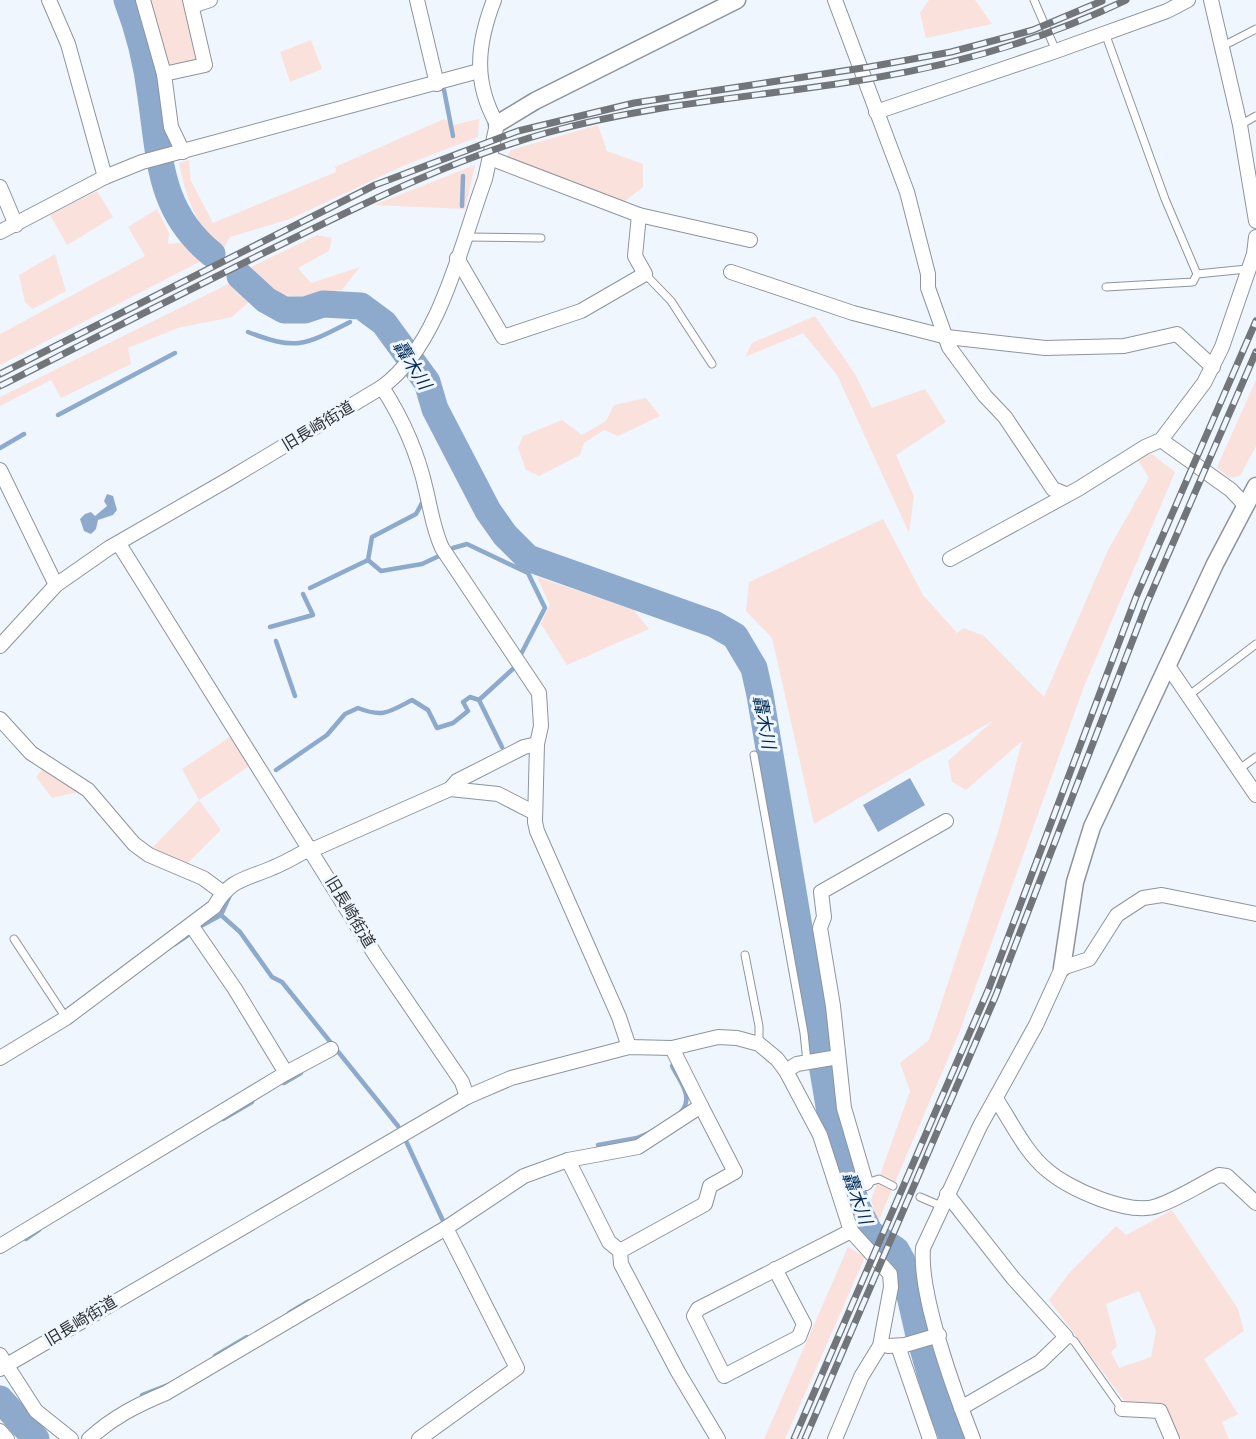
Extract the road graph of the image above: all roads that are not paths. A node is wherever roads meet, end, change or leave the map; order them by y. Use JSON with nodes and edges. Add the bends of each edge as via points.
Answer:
{"nodes":[{"id":1,"x":49,"y":0,"type":"edge"},
{"id":2,"x":143,"y":0,"type":"edge"},
{"id":3,"x":210,"y":0,"type":"edge"},
{"id":4,"x":417,"y":0,"type":"edge"},
{"id":5,"x":494,"y":0,"type":"edge"},
{"id":6,"x":737,"y":0,"type":"edge"},
{"id":7,"x":835,"y":0,"type":"edge"},
{"id":8,"x":1034,"y":0,"type":"edge"},
{"id":9,"x":1188,"y":0,"type":"edge"},
{"id":10,"x":1211,"y":0,"type":"edge"},
{"id":11,"x":191,"y":3,"type":"edge"},
{"id":12,"x":1256,"y":29,"type":"edge"},
{"id":13,"x":1105,"y":33,"type":"junction"},
{"id":14,"x":1221,"y":47,"type":"junction"},
{"id":15,"x":1056,"y":51,"type":"junction"},
{"id":16,"x":479,"y":70,"type":"junction"},
{"id":17,"x":164,"y":74,"type":"junction"},
{"id":18,"x":437,"y":84,"type":"junction"},
{"id":19,"x":876,"y":112,"type":"junction"},
{"id":20,"x":1256,"y":116,"type":"edge"},
{"id":21,"x":497,"y":124,"type":"junction"},
{"id":22,"x":1240,"y":125,"type":"junction"},
{"id":23,"x":183,"y":153,"type":"junction"},
{"id":24,"x":490,"y":158,"type":"junction"},
{"id":25,"x":105,"y":177,"type":"junction"},
{"id":26,"x":0,"y":187,"type":"edge"},
{"id":27,"x":639,"y":215,"type":"junction"},
{"id":28,"x":1256,"y":222,"type":"edge"},
{"id":29,"x":16,"y":225,"type":"junction"},
{"id":30,"x":0,"y":232,"type":"edge"},
{"id":31,"x":464,"y":237,"type":"junction"},
{"id":32,"x":1256,"y":237,"type":"edge"},
{"id":33,"x":541,"y":238,"type":"dead end"},
{"id":34,"x":750,"y":240,"type":"dead end"},
{"id":35,"x":456,"y":258,"type":"junction"},
{"id":36,"x":1247,"y":269,"type":"junction"},
{"id":37,"x":731,"y":273,"type":"dead end"},
{"id":38,"x":645,"y":274,"type":"junction"},
{"id":39,"x":1197,"y":274,"type":"junction"},
{"id":40,"x":1106,"y":287,"type":"dead end"},
{"id":41,"x":946,"y":337,"type":"junction"},
{"id":42,"x":712,"y":364,"type":"dead end"},
{"id":43,"x":1213,"y":367,"type":"junction"},
{"id":44,"x":382,"y":387,"type":"junction"},
{"id":45,"x":1161,"y":440,"type":"junction"},
{"id":46,"x":0,"y":470,"type":"edge"},
{"id":47,"x":1256,"y":486,"type":"edge"},
{"id":48,"x":1065,"y":494,"type":"junction"},
{"id":49,"x":1250,"y":510,"type":"edge"},
{"id":50,"x":119,"y":544,"type":"junction"},
{"id":51,"x":950,"y":559,"type":"dead end"},
{"id":52,"x":56,"y":585,"type":"junction"},
{"id":53,"x":1256,"y":644,"type":"edge"},
{"id":54,"x":0,"y":646,"type":"edge"},
{"id":55,"x":1168,"y":666,"type":"junction"},
{"id":56,"x":1188,"y":696,"type":"junction"},
{"id":57,"x":0,"y":719,"type":"edge"},
{"id":58,"x":537,"y":744,"type":"junction"},
{"id":59,"x":754,"y":755,"type":"dead end"},
{"id":60,"x":1256,"y":757,"type":"edge"},
{"id":61,"x":1238,"y":770,"type":"junction"},
{"id":62,"x":450,"y":789,"type":"junction"},
{"id":63,"x":1256,"y":795,"type":"edge"},
{"id":64,"x":535,"y":813,"type":"junction"},
{"id":65,"x":946,"y":821,"type":"dead end"},
{"id":66,"x":311,"y":849,"type":"junction"},
{"id":67,"x":222,"y":892,"type":"junction"},
{"id":68,"x":1256,"y":915,"type":"edge"},
{"id":69,"x":191,"y":925,"type":"junction"},
{"id":70,"x":14,"y":939,"type":"dead end"},
{"id":71,"x":745,"y":955,"type":"dead end"},
{"id":72,"x":1062,"y":968,"type":"junction"},
{"id":73,"x":66,"y":1018,"type":"junction"},
{"id":74,"x":759,"y":1044,"type":"junction"},
{"id":75,"x":629,"y":1047,"type":"junction"},
{"id":76,"x":672,"y":1048,"type":"junction"},
{"id":77,"x":331,"y":1049,"type":"dead end"},
{"id":78,"x":838,"y":1057,"type":"junction"},
{"id":79,"x":0,"y":1058,"type":"edge"},
{"id":80,"x":807,"y":1062,"type":"junction"},
{"id":81,"x":786,"y":1071,"type":"junction"},
{"id":82,"x":286,"y":1072,"type":"junction"},
{"id":83,"x":467,"y":1097,"type":"junction"},
{"id":84,"x":996,"y":1099,"type":"junction"},
{"id":85,"x":701,"y":1106,"type":"junction"},
{"id":86,"x":568,"y":1160,"type":"junction"},
{"id":87,"x":866,"y":1183,"type":"joint"},
{"id":88,"x":893,"y":1186,"type":"dead end"},
{"id":89,"x":920,"y":1197,"type":"dead end"},
{"id":90,"x":944,"y":1200,"type":"junction"},
{"id":91,"x":1256,"y":1203,"type":"edge"},
{"id":92,"x":446,"y":1228,"type":"junction"},
{"id":93,"x":851,"y":1231,"type":"junction"},
{"id":94,"x":0,"y":1246,"type":"edge"},
{"id":95,"x":620,"y":1251,"type":"junction"},
{"id":96,"x":775,"y":1269,"type":"junction"},
{"id":97,"x":939,"y":1335,"type":"junction"},
{"id":98,"x":1066,"y":1337,"type":"junction"},
{"id":99,"x":880,"y":1346,"type":"junction"},
{"id":100,"x":901,"y":1346,"type":"junction"},
{"id":101,"x":2,"y":1363,"type":"edge"},
{"id":102,"x":961,"y":1408,"type":"junction"},
{"id":103,"x":1122,"y":1409,"type":"joint"},
{"id":104,"x":0,"y":1431,"type":"edge"},
{"id":105,"x":7,"y":1439,"type":"edge"},
{"id":106,"x":71,"y":1439,"type":"edge"},
{"id":107,"x":89,"y":1439,"type":"edge"},
{"id":108,"x":419,"y":1439,"type":"edge"},
{"id":109,"x":718,"y":1439,"type":"edge"},
{"id":110,"x":835,"y":1439,"type":"edge"},
{"id":111,"x":930,"y":1439,"type":"edge"},
{"id":112,"x":973,"y":1439,"type":"edge"},
{"id":113,"x":1172,"y":1439,"type":"edge"}],
"edges":[{"from":1,"to":25,"type":"street","via":[[68,44]]},
{"from":2,"to":17,"type":"street"},
{"from":3,"to":11,"type":"street"},
{"from":4,"to":18,"type":"street"},
{"from":5,"to":16,"type":"street"},
{"from":6,"to":21,"type":"street"},
{"from":7,"to":19,"type":"street"},
{"from":8,"to":15,"type":"lane"},
{"from":9,"to":13,"type":"street"},
{"from":10,"to":14,"type":"street"},
{"from":11,"to":17,"type":"street","via":[[205,65]]},
{"from":12,"to":14,"type":"lane"},
{"from":13,"to":15,"type":"street"},
{"from":13,"to":39,"type":"lane","via":[[1165,199]]},
{"from":14,"to":22,"type":"street"},
{"from":15,"to":19,"type":"street"},
{"from":16,"to":18,"type":"street"},
{"from":16,"to":21,"type":"street","via":[[484,102]]},
{"from":17,"to":23,"type":"street","via":[[171,127]]},
{"from":18,"to":23,"type":"street"},
{"from":19,"to":41,"type":"street","via":[[907,192],[928,288]]},
{"from":20,"to":22,"type":"lane"},
{"from":21,"to":24,"type":"street"},
{"from":22,"to":28,"type":"street"},
{"from":23,"to":25,"type":"street"},
{"from":24,"to":27,"type":"street"},
{"from":24,"to":31,"type":"street"},
{"from":25,"to":29,"type":"street"},
{"from":26,"to":29,"type":"street"},
{"from":27,"to":34,"type":"street"},
{"from":27,"to":38,"type":"street","via":[[635,256]]},
{"from":29,"to":30,"type":"street"},
{"from":31,"to":33,"type":"lane"},
{"from":31,"to":35,"type":"street"},
{"from":32,"to":36,"type":"street"},
{"from":35,"to":38,"type":"street","via":[[503,337],[581,311]]},
{"from":35,"to":44,"type":"street","name":"旧長崎街道","via":[[419,349],[398,375]]},
{"from":36,"to":39,"type":"lane"},
{"from":36,"to":43,"type":"street"},
{"from":37,"to":41,"type":"street","via":[[853,313]]},
{"from":38,"to":42,"type":"lane","via":[[671,301]]},
{"from":39,"to":40,"type":"lane","via":[[1193,282]]},
{"from":41,"to":43,"type":"street","via":[[1045,348],[1124,346],[1177,334]]},
{"from":41,"to":48,"type":"street","via":[[1040,472],[1053,489]]},
{"from":43,"to":45,"type":"street"},
{"from":44,"to":50,"type":"street","name":"旧長崎街道"},
{"from":44,"to":58,"type":"street","via":[[414,450],[432,528],[442,548],[536,686],[542,726]]},
{"from":45,"to":48,"type":"street"},
{"from":45,"to":49,"type":"street","via":[[1231,490]]},
{"from":46,"to":52,"type":"street"},
{"from":47,"to":49,"type":"street"},
{"from":48,"to":51,"type":"street"},
{"from":49,"to":55,"type":"street"},
{"from":50,"to":52,"type":"street"},
{"from":50,"to":66,"type":"street","name":"旧長崎街道"},
{"from":52,"to":54,"type":"street"},
{"from":53,"to":56,"type":"lane"},
{"from":55,"to":56,"type":"street"},
{"from":55,"to":72,"type":"street","via":[[1092,827],[1075,882]]},
{"from":56,"to":61,"type":"street"},
{"from":57,"to":67,"type":"street","via":[[32,753],[88,790],[134,844],[149,855],[203,878]]},
{"from":58,"to":62,"type":"street","via":[[466,777]]},
{"from":58,"to":64,"type":"street"},
{"from":59,"to":80,"type":"lane"},
{"from":60,"to":61,"type":"lane"},
{"from":61,"to":63,"type":"street"},
{"from":62,"to":64,"type":"street","via":[[498,794]]},
{"from":62,"to":66,"type":"street"},
{"from":64,"to":75,"type":"street","via":[[537,831]]},
{"from":65,"to":78,"type":"street","via":[[820,892],[824,917],[820,928]]},
{"from":66,"to":67,"type":"street","via":[[236,881]]},
{"from":66,"to":83,"type":"street","name":"旧長崎街道","via":[[376,956],[462,1082]]},
{"from":67,"to":69,"type":"street","via":[[214,907]]},
{"from":68,"to":72,"type":"street","via":[[1162,894],[1143,898],[1117,915],[1089,958]]},
{"from":69,"to":73,"type":"street"},
{"from":69,"to":82,"type":"street"},
{"from":70,"to":73,"type":"lane"},
{"from":71,"to":74,"type":"lane"},
{"from":72,"to":84,"type":"street"},
{"from":73,"to":79,"type":"street"},
{"from":74,"to":76,"type":"street","via":[[718,1037]]},
{"from":74,"to":81,"type":"street"},
{"from":75,"to":76,"type":"street"},
{"from":75,"to":83,"type":"street","via":[[511,1078]]},
{"from":76,"to":85,"type":"street"},
{"from":77,"to":82,"type":"street"},
{"from":78,"to":80,"type":"street"},
{"from":78,"to":87,"type":"street","via":[[844,1108]]},
{"from":80,"to":81,"type":"street"},
{"from":81,"to":93,"type":"street","via":[[820,1135]]},
{"from":82,"to":94,"type":"street"},
{"from":83,"to":101,"type":"street","name":"旧長崎街道"},
{"from":84,"to":90,"type":"street"},
{"from":84,"to":91,"type":"street","via":[[1046,1169],[1116,1205],[1156,1207],[1219,1175],[1227,1176]]},
{"from":85,"to":86,"type":"street","via":[[638,1147]]},
{"from":85,"to":95,"type":"street","via":[[735,1172],[710,1186],[705,1204]]},
{"from":86,"to":92,"type":"street","via":[[524,1176]]},
{"from":86,"to":95,"type":"street","via":[[609,1242]]},
{"from":87,"to":88,"type":"lane","via":[[879,1179]]},
{"from":89,"to":90,"type":"lane"},
{"from":90,"to":97,"type":"street","via":[[923,1248],[921,1265]]},
{"from":90,"to":98,"type":"street"},
{"from":92,"to":107,"type":"street","via":[[166,1393],[117,1416]]},
{"from":92,"to":108,"type":"street","via":[[517,1368]]},
{"from":93,"to":96,"type":"street"},
{"from":93,"to":99,"type":"street","via":[[890,1274]]},
{"from":95,"to":109,"type":"street","via":[[621,1264]]},
{"from":96,"to":96,"type":"street","via":[[698,1309],[694,1316],[724,1376],[799,1337],[804,1324]]},
{"from":97,"to":100,"type":"street"},
{"from":97,"to":102,"type":"street"},
{"from":98,"to":102,"type":"street","via":[[1040,1362]]},
{"from":98,"to":103,"type":"lane","via":[[1074,1341]]},
{"from":99,"to":100,"type":"street"},
{"from":99,"to":110,"type":"street","via":[[861,1377]]},
{"from":100,"to":111,"type":"street"},
{"from":101,"to":106,"type":"street","via":[[36,1411]]},
{"from":102,"to":112,"type":"street"},
{"from":103,"to":113,"type":"street","via":[[1160,1411]]},
{"from":104,"to":105,"type":"street"}]}
